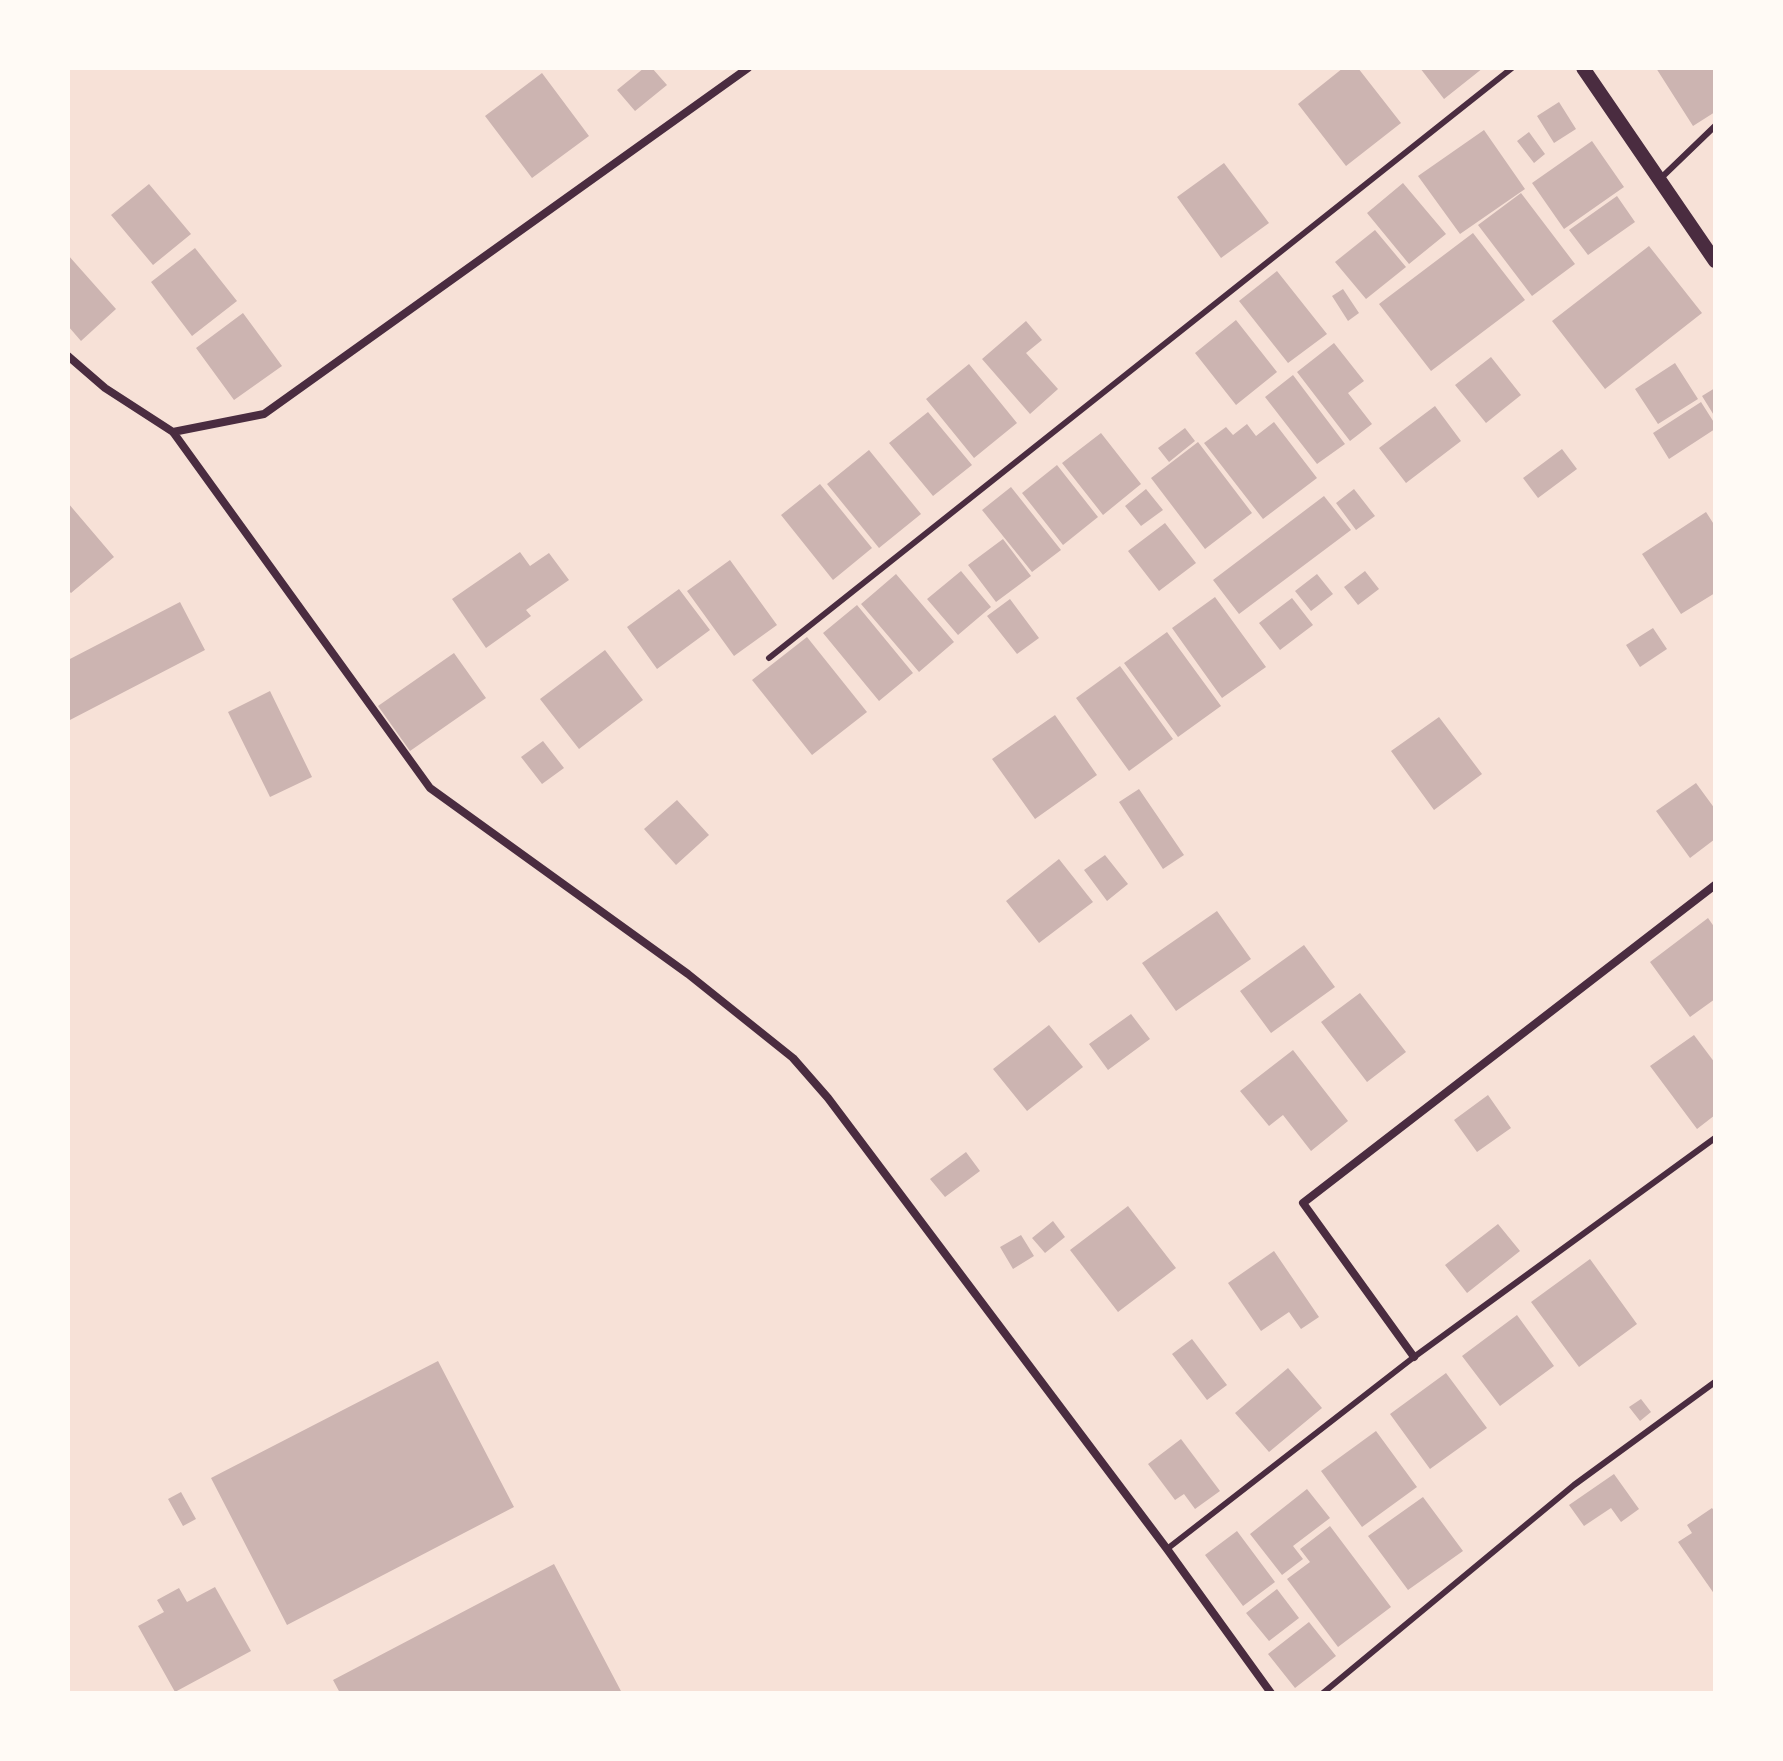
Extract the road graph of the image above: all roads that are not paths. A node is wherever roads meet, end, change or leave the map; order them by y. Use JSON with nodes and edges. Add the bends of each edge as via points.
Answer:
{"nodes":[{"id":1,"x":748,"y":68,"type":"edge"},
{"id":2,"x":1512,"y":68,"type":"edge"},
{"id":3,"x":1583,"y":68,"type":"edge"},
{"id":4,"x":1715,"y":126,"type":"edge"},
{"id":5,"x":1660,"y":179,"type":"junction"},
{"id":6,"x":1715,"y":261,"type":"edge"},
{"id":7,"x":68,"y":356,"type":"edge"},
{"id":8,"x":173,"y":432,"type":"junction"},
{"id":9,"x":769,"y":658,"type":"dead end"},
{"id":10,"x":1715,"y":885,"type":"edge"},
{"id":11,"x":1715,"y":1138,"type":"edge"},
{"id":12,"x":1414,"y":1357,"type":"junction"},
{"id":13,"x":1715,"y":1382,"type":"edge"},
{"id":14,"x":1167,"y":1549,"type":"junction"},
{"id":15,"x":1271,"y":1693,"type":"edge"},
{"id":16,"x":1323,"y":1693,"type":"edge"}],
"edges":[{"from":1,"to":8,"type":"street","via":[[264,414]]},
{"from":2,"to":9,"type":"lane"},
{"from":3,"to":5,"type":"street"},
{"from":4,"to":5,"type":"lane"},
{"from":5,"to":6,"type":"street"},
{"from":7,"to":8,"type":"street","via":[[105,388]]},
{"from":8,"to":14,"type":"street","via":[[430,788],[688,974],[793,1058]]},
{"from":10,"to":12,"type":"street","via":[[1303,1203]]},
{"from":11,"to":12,"type":"lane"},
{"from":12,"to":14,"type":"lane"},
{"from":13,"to":16,"type":"lane","via":[[1574,1485]]},
{"from":14,"to":15,"type":"street"}]}
